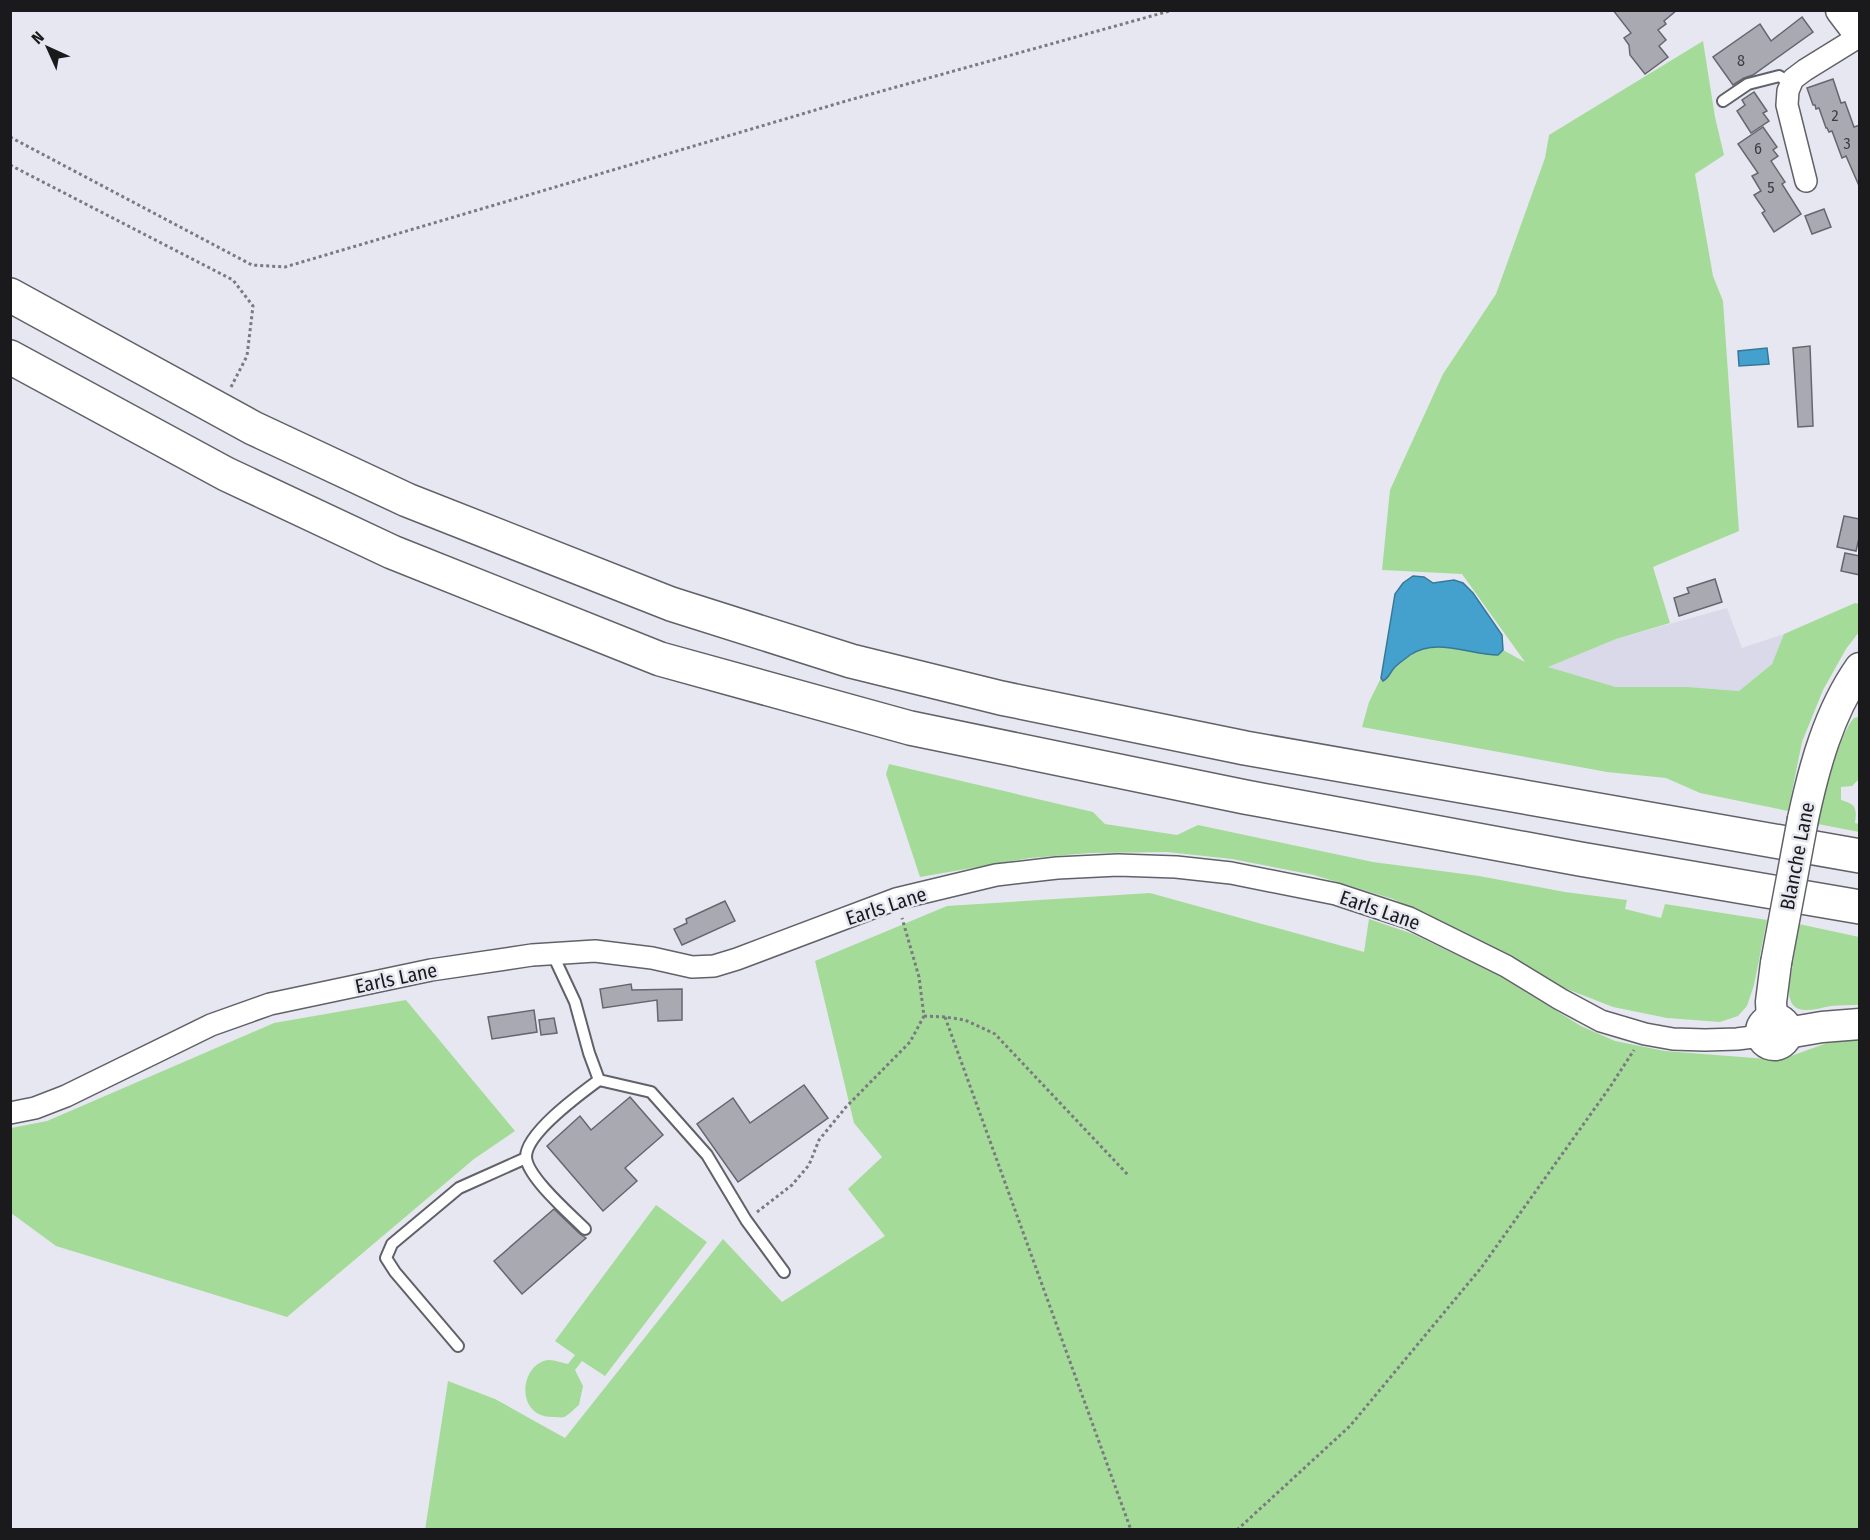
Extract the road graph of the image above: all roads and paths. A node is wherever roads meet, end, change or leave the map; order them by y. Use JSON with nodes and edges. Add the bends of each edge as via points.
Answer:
{"nodes":[{"id":1,"x":1173,"y":10,"type":"edge"},
{"id":2,"x":1840,"y":10,"type":"edge"},
{"id":3,"x":1860,"y":36,"type":"edge"},
{"id":4,"x":1791,"y":83,"type":"junction"},
{"id":5,"x":1724,"y":101,"type":"dead end"},
{"id":6,"x":10,"y":137,"type":"edge"},
{"id":7,"x":10,"y":165,"type":"edge"},
{"id":8,"x":1806,"y":182,"type":"dead end"},
{"id":9,"x":10,"y":295,"type":"edge"},
{"id":10,"x":10,"y":357,"type":"edge"},
{"id":11,"x":219,"y":410,"type":"junction"},
{"id":12,"x":1860,"y":668,"type":"edge"},
{"id":13,"x":1851,"y":701,"type":"edge"},
{"id":14,"x":1860,"y":856,"type":"edge"},
{"id":15,"x":896,"y":899,"type":"junction"},
{"id":16,"x":1860,"y":907,"type":"edge"},
{"id":17,"x":552,"y":953,"type":"junction"},
{"id":18,"x":924,"y":1016,"type":"junction"},
{"id":19,"x":945,"y":1017,"type":"junction"},
{"id":20,"x":1860,"y":1024,"type":"edge"},
{"id":21,"x":1773,"y":1029,"type":"junction"},
{"id":22,"x":1645,"y":1034,"type":"junction"},
{"id":23,"x":599,"y":1080,"type":"junction"},
{"id":24,"x":10,"y":1113,"type":"edge"},
{"id":25,"x":526,"y":1158,"type":"junction"},
{"id":26,"x":1129,"y":1176,"type":"dead end"},
{"id":27,"x":746,"y":1220,"type":"junction"},
{"id":28,"x":585,"y":1229,"type":"dead end"},
{"id":29,"x":784,"y":1272,"type":"dead end"},
{"id":30,"x":458,"y":1346,"type":"dead end"},
{"id":31,"x":1131,"y":1530,"type":"edge"},
{"id":32,"x":1237,"y":1530,"type":"edge"}],
"edges":[{"from":1,"to":6,"type":"path","via":[[285,267],[252,265]]},
{"from":2,"to":3,"type":"street"},
{"from":3,"to":4,"type":"street"},
{"from":4,"to":5,"type":"lane","via":[[1779,76],[1748,84]]},
{"from":4,"to":8,"type":"street","via":[[1787,105]]},
{"from":7,"to":11,"type":"path","via":[[233,280],[253,306],[247,356]]},
{"from":9,"to":11,"type":"highway"},
{"from":10,"to":16,"type":"highway","via":[[226,474],[382,548],[660,659],[910,728],[1245,797]]},
{"from":11,"to":14,"type":"highway","via":[[418,505],[671,604],[851,661],[1001,698],[1233,745]]},
{"from":12,"to":13,"type":"street","name":"Blanche Lane"},
{"from":13,"to":21,"type":"street","name":"Blanche Lane","bridge":true,"via":[[1826,736],[1812,778],[1776,963],[1771,1002]]},
{"from":15,"to":17,"type":"street","name":"Earls Lane","via":[[714,966],[693,967],[595,951]]},
{"from":15,"to":18,"type":"path","via":[[919,977]]},
{"from":15,"to":22,"type":"street","name":"Earls Lane","via":[[996,875],[1057,868],[1118,865],[1231,873],[1336,894],[1408,918],[1506,966],[1601,1021]]},
{"from":17,"to":23,"type":"lane","via":[[575,1002]]},
{"from":17,"to":24,"type":"street","name":"Earls Lane","via":[[431,970],[270,1004],[211,1025],[66,1096]]},
{"from":18,"to":19,"type":"path"},
{"from":18,"to":27,"type":"path","via":[[910,1042],[819,1140],[810,1165],[792,1185]]},
{"from":19,"to":26,"type":"path","via":[[965,1020],[995,1034]]},
{"from":19,"to":31,"type":"path"},
{"from":20,"to":21,"type":"street"},
{"from":21,"to":22,"type":"street","name":"Earls Lane","via":[[1706,1041]]},
{"from":22,"to":32,"type":"path","via":[[1481,1268],[1350,1426]]},
{"from":23,"to":25,"type":"lane","via":[[556,1114],[530,1144]]},
{"from":23,"to":27,"type":"lane","via":[[651,1092],[707,1155]]},
{"from":25,"to":28,"type":"lane","via":[[539,1183]]},
{"from":25,"to":30,"type":"lane","via":[[459,1188],[392,1244],[386,1258]]},
{"from":27,"to":29,"type":"lane"}]}
